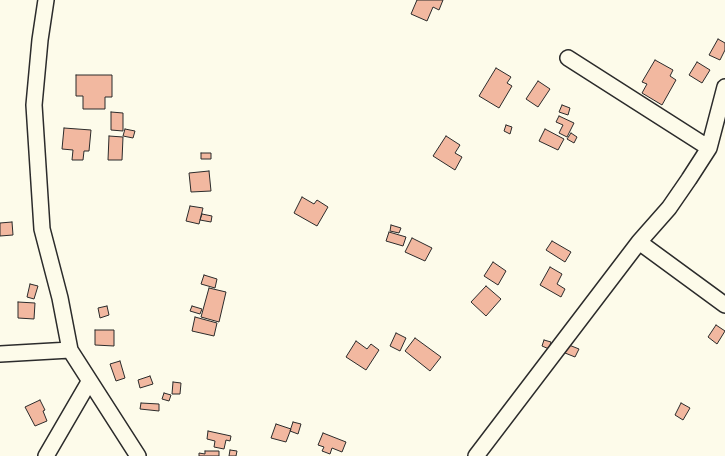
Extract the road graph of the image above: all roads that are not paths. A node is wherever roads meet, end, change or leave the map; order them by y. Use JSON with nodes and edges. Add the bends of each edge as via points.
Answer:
{"nodes":[{"id":1,"x":46,"y":0,"type":"edge"},
{"id":2,"x":568,"y":58,"type":"dead end"},
{"id":3,"x":725,"y":87,"type":"edge"},
{"id":4,"x":709,"y":148,"type":"junction"},
{"id":5,"x":639,"y":242,"type":"junction"},
{"id":6,"x":725,"y":305,"type":"edge"},
{"id":7,"x":70,"y":350,"type":"junction"},
{"id":8,"x":0,"y":354,"type":"edge"},
{"id":9,"x":90,"y":382,"type":"junction"},
{"id":10,"x":46,"y":456,"type":"edge"},
{"id":11,"x":138,"y":456,"type":"edge"},
{"id":12,"x":476,"y":456,"type":"edge"}],
"edges":[{"from":1,"to":7,"type":"street","via":[[34,105],[38,173],[42,229]]},
{"from":2,"to":4,"type":"street"},
{"from":3,"to":4,"type":"street"},
{"from":4,"to":5,"type":"street","via":[[669,208]]},
{"from":5,"to":6,"type":"street"},
{"from":5,"to":12,"type":"street"},
{"from":7,"to":8,"type":"street"},
{"from":7,"to":9,"type":"street"},
{"from":9,"to":10,"type":"street"},
{"from":9,"to":11,"type":"street"}]}
